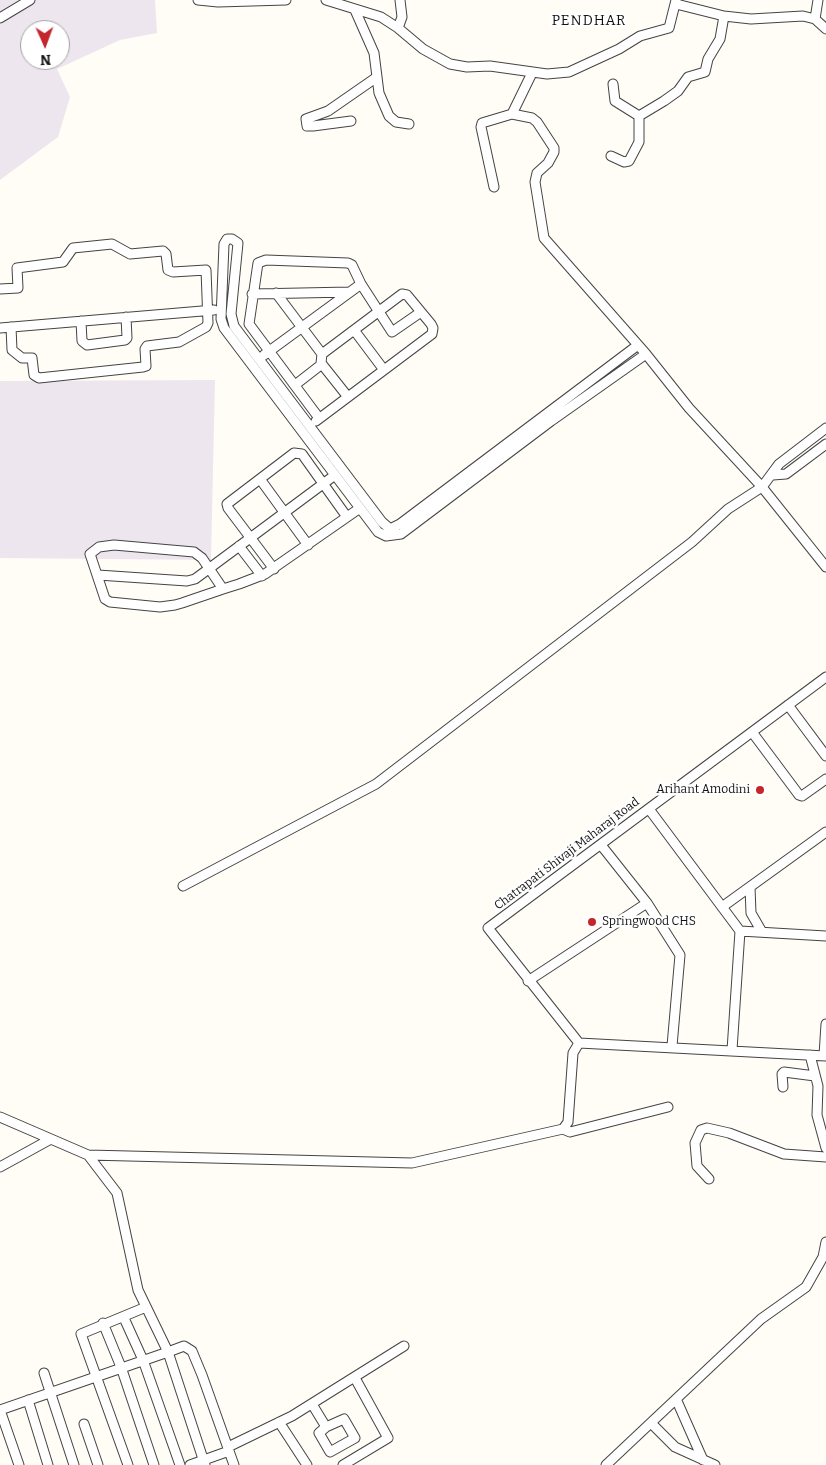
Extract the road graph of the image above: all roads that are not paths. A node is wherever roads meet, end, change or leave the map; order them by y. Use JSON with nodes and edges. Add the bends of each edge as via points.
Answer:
{"nodes":[{"id":1,"x":30,"y":0,"type":"edge"},
{"id":2,"x":198,"y":0,"type":"edge"},
{"id":3,"x":286,"y":0,"type":"edge"},
{"id":4,"x":326,"y":0,"type":"edge"},
{"id":5,"x":400,"y":0,"type":"edge"},
{"id":6,"x":818,"y":0,"type":"edge"},
{"id":7,"x":676,"y":2,"type":"edge"},
{"id":8,"x":355,"y":10,"type":"junction"},
{"id":9,"x":724,"y":16,"type":"junction"},
{"id":10,"x":0,"y":18,"type":"edge"},
{"id":11,"x":815,"y":20,"type":"junction"},
{"id":12,"x":398,"y":28,"type":"junction"},
{"id":13,"x":826,"y":29,"type":"edge"},
{"id":14,"x":532,"y":73,"type":"junction"},
{"id":15,"x":377,"y":77,"type":"junction"},
{"id":16,"x":613,"y":84,"type":"dead end"},
{"id":17,"x":512,"y":114,"type":"junction"},
{"id":18,"x":639,"y":116,"type":"junction"},
{"id":19,"x":351,"y":121,"type":"dead end"},
{"id":20,"x":409,"y":124,"type":"dead end"},
{"id":21,"x":611,"y":156,"type":"dead end"},
{"id":22,"x":494,"y":187,"type":"dead end"},
{"id":23,"x":224,"y":260,"type":"junction"},
{"id":24,"x":237,"y":261,"type":"junction"},
{"id":25,"x":361,"y":284,"type":"junction"},
{"id":26,"x":0,"y":289,"type":"edge"},
{"id":27,"x":350,"y":292,"type":"junction"},
{"id":28,"x":276,"y":293,"type":"junction"},
{"id":29,"x":252,"y":294,"type":"junction"},
{"id":30,"x":221,"y":309,"type":"junction"},
{"id":31,"x":232,"y":309,"type":"junction"},
{"id":32,"x":208,"y":310,"type":"junction"},
{"id":33,"x":379,"y":312,"type":"junction"},
{"id":34,"x":421,"y":312,"type":"junction"},
{"id":35,"x":126,"y":317,"type":"junction"},
{"id":36,"x":81,"y":321,"type":"junction"},
{"id":37,"x":10,"y":327,"type":"junction"},
{"id":38,"x":302,"y":327,"type":"junction"},
{"id":39,"x":0,"y":328,"type":"edge"},
{"id":40,"x":354,"y":330,"type":"junction"},
{"id":41,"x":638,"y":345,"type":"junction"},
{"id":42,"x":268,"y":351,"type":"junction"},
{"id":43,"x":322,"y":354,"type":"junction"},
{"id":44,"x":646,"y":354,"type":"junction"},
{"id":45,"x":259,"y":358,"type":"junction"},
{"id":46,"x":322,"y":364,"type":"junction"},
{"id":47,"x":384,"y":370,"type":"junction"},
{"id":48,"x":295,"y":385,"type":"junction"},
{"id":49,"x":348,"y":397,"type":"junction"},
{"id":50,"x":319,"y":418,"type":"junction"},
{"id":51,"x":826,"y":428,"type":"edge"},
{"id":52,"x":306,"y":429,"type":"junction"},
{"id":53,"x":826,"y":444,"type":"edge"},
{"id":54,"x":335,"y":475,"type":"junction"},
{"id":55,"x":773,"y":475,"type":"junction"},
{"id":56,"x":260,"y":479,"type":"junction"},
{"id":57,"x":323,"y":483,"type":"junction"},
{"id":58,"x":762,"y":487,"type":"junction"},
{"id":59,"x":360,"y":508,"type":"junction"},
{"id":60,"x":284,"y":512,"type":"junction"},
{"id":61,"x":346,"y":517,"type":"junction"},
{"id":62,"x":390,"y":533,"type":"junction"},
{"id":63,"x":250,"y":538,"type":"junction"},
{"id":64,"x":308,"y":544,"type":"junction"},
{"id":65,"x":239,"y":546,"type":"junction"},
{"id":66,"x":826,"y":567,"type":"edge"},
{"id":67,"x":210,"y":569,"type":"junction"},
{"id":68,"x":274,"y":569,"type":"junction"},
{"id":69,"x":98,"y":576,"type":"junction"},
{"id":70,"x":262,"y":576,"type":"junction"},
{"id":71,"x":223,"y":589,"type":"junction"},
{"id":72,"x":826,"y":677,"type":"edge"},
{"id":73,"x":788,"y":705,"type":"junction"},
{"id":74,"x":752,"y":732,"type":"junction"},
{"id":75,"x":826,"y":756,"type":"edge"},
{"id":76,"x":826,"y":779,"type":"edge"},
{"id":77,"x":648,"y":809,"type":"junction"},
{"id":78,"x":826,"y":832,"type":"edge"},
{"id":79,"x":601,"y":845,"type":"junction"},
{"id":80,"x":183,"y":886,"type":"dead end"},
{"id":81,"x":750,"y":887,"type":"junction"},
{"id":82,"x":646,"y":903,"type":"junction"},
{"id":83,"x":722,"y":907,"type":"junction"},
{"id":84,"x":740,"y":931,"type":"junction"},
{"id":85,"x":762,"y":932,"type":"junction"},
{"id":86,"x":826,"y":936,"type":"edge"},
{"id":87,"x":528,"y":981,"type":"junction"},
{"id":88,"x":826,"y":1024,"type":"edge"},
{"id":89,"x":579,"y":1042,"type":"junction"},
{"id":90,"x":672,"y":1046,"type":"junction"},
{"id":91,"x":732,"y":1050,"type":"junction"},
{"id":92,"x":810,"y":1055,"type":"junction"},
{"id":93,"x":825,"y":1056,"type":"edge"},
{"id":94,"x":815,"y":1076,"type":"junction"},
{"id":95,"x":783,"y":1087,"type":"dead end"},
{"id":96,"x":668,"y":1107,"type":"dead end"},
{"id":97,"x":0,"y":1117,"type":"edge"},
{"id":98,"x":563,"y":1129,"type":"junction"},
{"id":99,"x":49,"y":1140,"type":"junction"},
{"id":100,"x":826,"y":1148,"type":"edge"},
{"id":101,"x":88,"y":1155,"type":"junction"},
{"id":102,"x":826,"y":1157,"type":"edge"},
{"id":103,"x":0,"y":1167,"type":"edge"},
{"id":104,"x":709,"y":1179,"type":"dead end"},
{"id":105,"x":826,"y":1242,"type":"edge"},
{"id":106,"x":146,"y":1307,"type":"junction"},
{"id":107,"x":124,"y":1318,"type":"junction"},
{"id":108,"x":103,"y":1323,"type":"junction"},
{"id":109,"x":404,"y":1346,"type":"dead end"},
{"id":110,"x":168,"y":1352,"type":"junction"},
{"id":111,"x":143,"y":1360,"type":"junction"},
{"id":112,"x":121,"y":1367,"type":"junction"},
{"id":113,"x":44,"y":1374,"type":"dead end"},
{"id":114,"x":94,"y":1376,"type":"junction"},
{"id":115,"x":355,"y":1378,"type":"junction"},
{"id":116,"x":50,"y":1391,"type":"junction"},
{"id":117,"x":28,"y":1400,"type":"junction"},
{"id":118,"x":677,"y":1401,"type":"junction"},
{"id":119,"x":312,"y":1404,"type":"junction"},
{"id":120,"x":0,"y":1410,"type":"edge"},
{"id":121,"x":279,"y":1422,"type":"junction"},
{"id":122,"x":84,"y":1424,"type":"dead end"},
{"id":123,"x":652,"y":1424,"type":"junction"},
{"id":124,"x":326,"y":1427,"type":"dead end"},
{"id":125,"x":228,"y":1449,"type":"junction"},
{"id":126,"x":703,"y":1460,"type":"junction"},
{"id":127,"x":204,"y":1463,"type":"edge"},
{"id":128,"x":20,"y":1465,"type":"edge"},
{"id":129,"x":48,"y":1465,"type":"edge"},
{"id":130,"x":74,"y":1465,"type":"edge"},
{"id":131,"x":98,"y":1465,"type":"edge"},
{"id":132,"x":128,"y":1465,"type":"edge"},
{"id":133,"x":154,"y":1465,"type":"edge"},
{"id":134,"x":180,"y":1465,"type":"edge"},
{"id":135,"x":190,"y":1465,"type":"edge"},
{"id":136,"x":234,"y":1465,"type":"edge"},
{"id":137,"x":307,"y":1465,"type":"edge"},
{"id":138,"x":343,"y":1465,"type":"edge"},
{"id":139,"x":606,"y":1465,"type":"edge"},
{"id":140,"x":715,"y":1465,"type":"edge"}],
"edges":[{"from":1,"to":10,"type":"street"},
{"from":2,"to":3,"type":"street"},
{"from":4,"to":8,"type":"street"},
{"from":5,"to":12,"type":"street","via":[[402,17]]},
{"from":6,"to":11,"type":"street"},
{"from":7,"to":9,"type":"street"},
{"from":7,"to":14,"type":"street","via":[[668,28],[640,36],[569,72]]},
{"from":8,"to":12,"type":"street","via":[[381,17]]},
{"from":8,"to":15,"type":"street","via":[[374,53]]},
{"from":9,"to":11,"type":"street","via":[[751,19],[803,16]]},
{"from":9,"to":18,"type":"street","via":[[720,39],[708,59],[705,72],[688,77],[678,91]]},
{"from":11,"to":13,"type":"street"},
{"from":12,"to":14,"type":"street","via":[[423,49],[450,64]]},
{"from":14,"to":17,"type":"street"},
{"from":15,"to":19,"type":"street","via":[[328,111],[306,119],[307,126]]},
{"from":15,"to":20,"type":"street","via":[[389,116],[396,122]]},
{"from":16,"to":18,"type":"street","via":[[615,101]]},
{"from":17,"to":22,"type":"street","via":[[482,123]]},
{"from":17,"to":41,"type":"street","via":[[537,122],[554,148],[548,163],[536,173],[544,238]]},
{"from":18,"to":21,"type":"street","via":[[639,142],[629,161]]},
{"from":23,"to":24,"type":"street"},
{"from":23,"to":24,"type":"street","via":[[225,241],[232,239],[238,243]]},
{"from":23,"to":30,"type":"street"},
{"from":24,"to":31,"type":"street"},
{"from":25,"to":27,"type":"street"},
{"from":25,"to":29,"type":"street","via":[[352,265],[345,262],[261,261],[256,268]]},
{"from":25,"to":33,"type":"street"},
{"from":26,"to":32,"type":"street","via":[[18,288],[17,268],[63,262],[73,248],[112,244],[130,254],[163,251],[168,270],[173,272],[204,268]]},
{"from":27,"to":28,"type":"street"},
{"from":27,"to":38,"type":"street"},
{"from":28,"to":29,"type":"street"},
{"from":28,"to":38,"type":"street"},
{"from":29,"to":42,"type":"street","via":[[248,324]]},
{"from":30,"to":31,"type":"street"},
{"from":30,"to":32,"type":"street"},
{"from":30,"to":52,"type":"street","via":[[224,328]]},
{"from":31,"to":45,"type":"street","via":[[234,326]]},
{"from":32,"to":35,"type":"street"},
{"from":32,"to":37,"type":"street","via":[[206,327],[185,341],[148,346],[143,368],[45,378],[34,375],[32,358],[14,354]]},
{"from":33,"to":34,"type":"street","via":[[405,294]]},
{"from":33,"to":34,"type":"street","via":[[392,332]]},
{"from":33,"to":40,"type":"street"},
{"from":34,"to":47,"type":"street","via":[[433,328],[432,334]]},
{"from":35,"to":36,"type":"street"},
{"from":35,"to":36,"type":"street","via":[[126,340],[87,345],[82,341]]},
{"from":36,"to":37,"type":"street"},
{"from":37,"to":39,"type":"street"},
{"from":38,"to":42,"type":"street"},
{"from":38,"to":43,"type":"street"},
{"from":40,"to":43,"type":"street"},
{"from":40,"to":47,"type":"street"},
{"from":41,"to":44,"type":"street"},
{"from":41,"to":62,"type":"street"},
{"from":42,"to":45,"type":"street"},
{"from":42,"to":48,"type":"street"},
{"from":43,"to":46,"type":"street"},
{"from":44,"to":58,"type":"street","via":[[689,408]]},
{"from":44,"to":62,"type":"street","via":[[401,534]]},
{"from":45,"to":52,"type":"street"},
{"from":46,"to":48,"type":"street"},
{"from":46,"to":49,"type":"street"},
{"from":47,"to":49,"type":"street"},
{"from":48,"to":50,"type":"street"},
{"from":49,"to":50,"type":"street"},
{"from":50,"to":52,"type":"street"},
{"from":51,"to":55,"type":"street","via":[[779,464]]},
{"from":52,"to":54,"type":"street"},
{"from":52,"to":62,"type":"street"},
{"from":53,"to":55,"type":"street","via":[[786,474]]},
{"from":54,"to":57,"type":"street"},
{"from":54,"to":59,"type":"street"},
{"from":55,"to":58,"type":"street"},
{"from":56,"to":57,"type":"street","via":[[299,452]]},
{"from":56,"to":60,"type":"street"},
{"from":56,"to":63,"type":"street","via":[[228,504]]},
{"from":57,"to":60,"type":"street"},
{"from":57,"to":61,"type":"street"},
{"from":58,"to":66,"type":"street"},
{"from":58,"to":80,"type":"street","via":[[728,509],[692,542],[376,784]]},
{"from":59,"to":61,"type":"street"},
{"from":59,"to":62,"type":"street","via":[[378,532]]},
{"from":60,"to":63,"type":"street"},
{"from":60,"to":64,"type":"street"},
{"from":61,"to":64,"type":"street"},
{"from":63,"to":65,"type":"street"},
{"from":63,"to":68,"type":"street"},
{"from":64,"to":68,"type":"street"},
{"from":65,"to":67,"type":"street"},
{"from":65,"to":70,"type":"street"},
{"from":67,"to":69,"type":"street","via":[[187,581]]},
{"from":67,"to":69,"type":"street","via":[[194,552],[114,545],[91,552]]},
{"from":67,"to":71,"type":"street"},
{"from":68,"to":70,"type":"street"},
{"from":69,"to":71,"type":"street","via":[[105,599],[113,604],[168,606]]},
{"from":70,"to":71,"type":"street"},
{"from":72,"to":73,"type":"street","name":"Chatrapati Shivaji Maharaj Road"},
{"from":73,"to":74,"type":"street","name":"Chatrapati Shivaji Maharaj Road"},
{"from":73,"to":75,"type":"street"},
{"from":74,"to":76,"type":"street","via":[[799,795]]},
{"from":74,"to":77,"type":"street","name":"Chatrapati Shivaji Maharaj Road"},
{"from":77,"to":79,"type":"street","name":"Chatrapati Shivaji Maharaj Road"},
{"from":77,"to":83,"type":"street"},
{"from":78,"to":81,"type":"street"},
{"from":79,"to":82,"type":"street"},
{"from":79,"to":87,"type":"street","name":"Chatrapati Shivaji Maharaj Road","via":[[488,928]]},
{"from":81,"to":83,"type":"street"},
{"from":81,"to":85,"type":"street","via":[[751,913]]},
{"from":82,"to":87,"type":"street"},
{"from":82,"to":90,"type":"street","via":[[680,955]]},
{"from":83,"to":84,"type":"street"},
{"from":84,"to":85,"type":"street"},
{"from":84,"to":91,"type":"street"},
{"from":85,"to":86,"type":"street"},
{"from":87,"to":89,"type":"street","name":"Chatrapati Shivaji Maharaj Road"},
{"from":88,"to":93,"type":"street"},
{"from":89,"to":90,"type":"street"},
{"from":89,"to":98,"type":"street","via":[[574,1053],[568,1122]]},
{"from":90,"to":91,"type":"street"},
{"from":91,"to":92,"type":"street"},
{"from":92,"to":93,"type":"street"},
{"from":92,"to":94,"type":"street"},
{"from":94,"to":95,"type":"street","via":[[784,1072]]},
{"from":94,"to":100,"type":"street","via":[[817,1115]]},
{"from":96,"to":98,"type":"street","via":[[570,1132]]},
{"from":97,"to":99,"type":"street"},
{"from":98,"to":101,"type":"street","via":[[412,1163]]},
{"from":99,"to":101,"type":"street"},
{"from":99,"to":103,"type":"street"},
{"from":101,"to":106,"type":"street","via":[[117,1193],[138,1290]]},
{"from":102,"to":104,"type":"street","via":[[784,1154],[707,1128],[701,1130],[695,1143],[697,1166]]},
{"from":105,"to":118,"type":"street","via":[[823,1257],[806,1287],[761,1319]]},
{"from":106,"to":107,"type":"street"},
{"from":106,"to":110,"type":"street"},
{"from":107,"to":108,"type":"street"},
{"from":107,"to":111,"type":"street"},
{"from":108,"to":112,"type":"street"},
{"from":108,"to":114,"type":"street","via":[[81,1334]]},
{"from":109,"to":115,"type":"street"},
{"from":110,"to":111,"type":"street"},
{"from":110,"to":125,"type":"street","via":[[184,1346],[192,1351]]},
{"from":110,"to":127,"type":"street"},
{"from":111,"to":112,"type":"street"},
{"from":111,"to":134,"type":"street"},
{"from":112,"to":114,"type":"street"},
{"from":112,"to":133,"type":"street"},
{"from":113,"to":116,"type":"street"},
{"from":114,"to":116,"type":"street"},
{"from":114,"to":132,"type":"street"},
{"from":115,"to":119,"type":"street"},
{"from":115,"to":138,"type":"street","via":[[388,1438]]},
{"from":116,"to":117,"type":"street"},
{"from":116,"to":130,"type":"street"},
{"from":117,"to":120,"type":"street"},
{"from":117,"to":129,"type":"street"},
{"from":118,"to":123,"type":"street"},
{"from":118,"to":126,"type":"street"},
{"from":119,"to":121,"type":"street"},
{"from":119,"to":124,"type":"street"},
{"from":120,"to":128,"type":"street"},
{"from":121,"to":125,"type":"street"},
{"from":121,"to":137,"type":"street"},
{"from":122,"to":131,"type":"street"},
{"from":123,"to":126,"type":"street","via":[[675,1448]]},
{"from":123,"to":139,"type":"street"},
{"from":125,"to":127,"type":"street"},
{"from":125,"to":136,"type":"street"},
{"from":126,"to":140,"type":"street"},
{"from":127,"to":135,"type":"street"}]}
